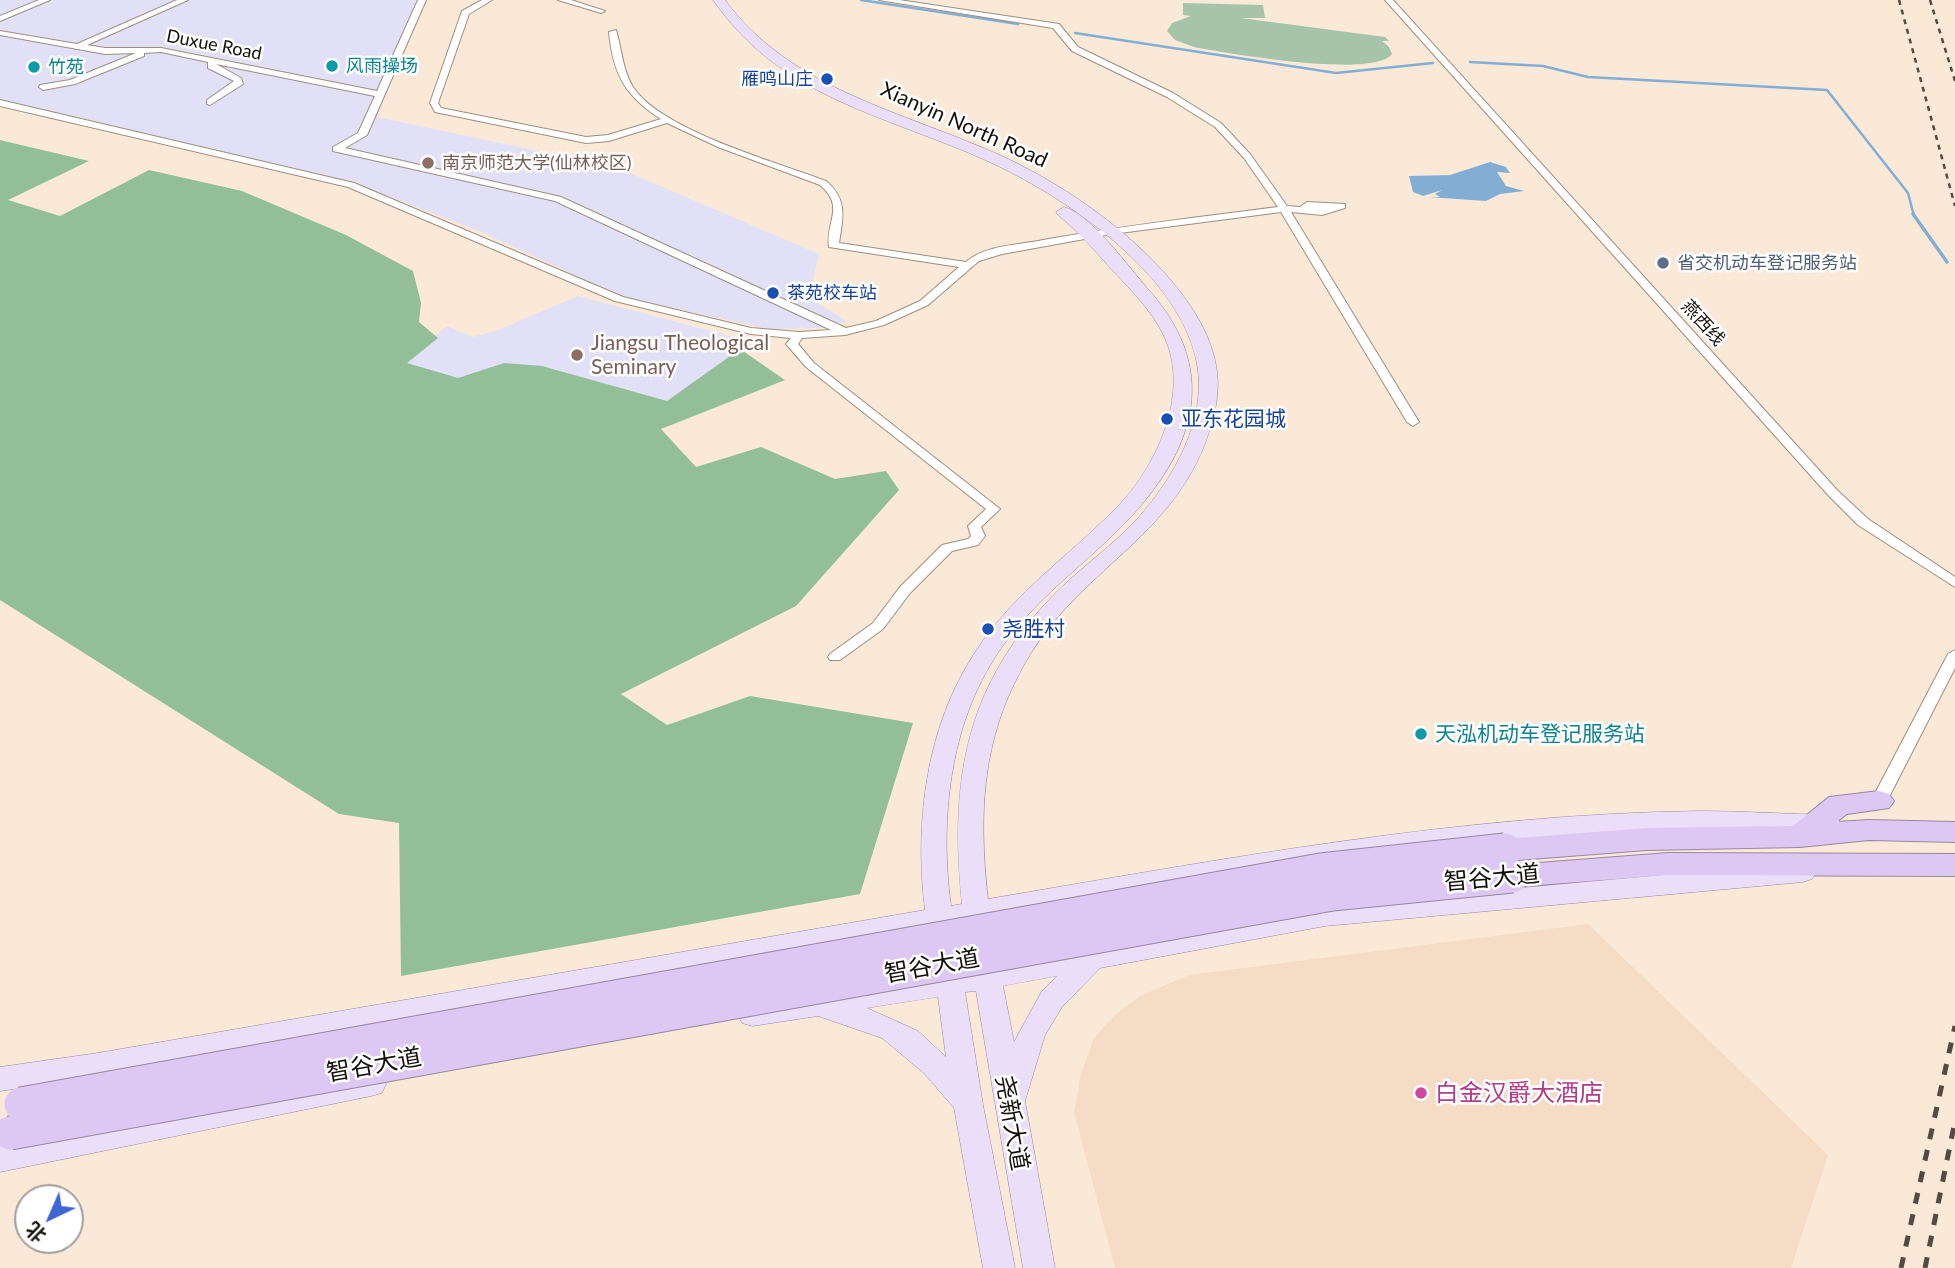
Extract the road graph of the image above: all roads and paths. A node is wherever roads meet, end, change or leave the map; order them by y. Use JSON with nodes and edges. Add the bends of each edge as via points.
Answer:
{"nodes":[{"id":1,"x":11,"y":0,"type":"edge"},
{"id":2,"x":46,"y":0,"type":"edge"},
{"id":3,"x":184,"y":0,"type":"edge"},
{"id":4,"x":422,"y":0,"type":"edge"},
{"id":5,"x":488,"y":0,"type":"edge"},
{"id":6,"x":562,"y":0,"type":"edge"},
{"id":7,"x":702,"y":0,"type":"edge"},
{"id":8,"x":719,"y":0,"type":"edge"},
{"id":9,"x":883,"y":0,"type":"edge"},
{"id":10,"x":1389,"y":0,"type":"edge"},
{"id":11,"x":35,"y":5,"type":"junction"},
{"id":12,"x":601,"y":11,"type":"dead end"},
{"id":13,"x":0,"y":19,"type":"edge"},
{"id":14,"x":613,"y":32,"type":"dead end"},
{"id":15,"x":0,"y":33,"type":"edge"},
{"id":16,"x":75,"y":48,"type":"junction"},
{"id":17,"x":148,"y":50,"type":"junction"},
{"id":18,"x":213,"y":60,"type":"junction"},
{"id":19,"x":43,"y":87,"type":"dead end"},
{"id":20,"x":379,"y":94,"type":"junction"},
{"id":21,"x":210,"y":102,"type":"dead end"},
{"id":22,"x":0,"y":103,"type":"edge"},
{"id":23,"x":668,"y":120,"type":"junction"},
{"id":24,"x":1304,"y":208,"type":"dead end"},
{"id":25,"x":1284,"y":209,"type":"junction"},
{"id":26,"x":1112,"y":231,"type":"junction"},
{"id":27,"x":1089,"y":234,"type":"junction"},
{"id":28,"x":971,"y":262,"type":"junction"},
{"id":29,"x":845,"y":332,"type":"junction"},
{"id":30,"x":799,"y":335,"type":"junction"},
{"id":31,"x":1413,"y":422,"type":"dead end"},
{"id":32,"x":1955,"y":583,"type":"edge"},
{"id":33,"x":1955,"y":654,"type":"edge"},
{"id":34,"x":835,"y":657,"type":"dead end"},
{"id":35,"x":1879,"y":801,"type":"junction"},
{"id":36,"x":1808,"y":829,"type":"junction"},
{"id":37,"x":1869,"y":830,"type":"junction"},
{"id":38,"x":1955,"y":832,"type":"edge"},
{"id":39,"x":1509,"y":863,"type":"junction"},
{"id":40,"x":1872,"y":865,"type":"junction"},
{"id":41,"x":1955,"y":865,"type":"edge"},
{"id":42,"x":976,"y":909,"type":"junction"},
{"id":43,"x":939,"y":916,"type":"junction"},
{"id":44,"x":1093,"y":957,"type":"junction"},
{"id":45,"x":988,"y":978,"type":"junction"},
{"id":46,"x":950,"y":984,"type":"junction"},
{"id":47,"x":815,"y":1005,"type":"junction"},
{"id":48,"x":968,"y":1105,"type":"junction"},
{"id":49,"x":1008,"y":1107,"type":"junction"},
{"id":50,"x":5,"y":1120,"type":"edge"},
{"id":51,"x":999,"y":1268,"type":"edge"},
{"id":52,"x":1039,"y":1268,"type":"edge"}],
"edges":[{"from":1,"to":11,"type":"street"},
{"from":2,"to":11,"type":"street"},
{"from":3,"to":16,"type":"street"},
{"from":4,"to":20,"type":"street"},
{"from":5,"to":23,"type":"street","via":[[465,13],[433,103],[438,110],[586,141]]},
{"from":6,"to":12,"type":"street"},
{"from":7,"to":27,"type":"main road","name":"Xianyin North Road","via":[[719,28],[790,82],[998,172],[1045,199]]},
{"from":8,"to":26,"type":"main road","name":"Xianyin North Road","via":[[751,41],[805,77],[1000,161]]},
{"from":9,"to":25,"type":"street","via":[[1056,26],[1075,49],[1170,95],[1218,125],[1247,156]]},
{"from":10,"to":32,"type":"street","name":"燕西线","via":[[1833,492],[1863,522]]},
{"from":11,"to":13,"type":"street"},
{"from":14,"to":23,"type":"street","via":[[621,72],[633,92]]},
{"from":15,"to":16,"type":"street","name":"Duxue Road"},
{"from":16,"to":17,"type":"street","name":"Duxue Road"},
{"from":17,"to":18,"type":"street","name":"Duxue Road"},
{"from":17,"to":19,"type":"street","via":[[72,82]]},
{"from":18,"to":20,"type":"street","name":"Duxue Road"},
{"from":18,"to":21,"type":"street","via":[[211,66],[238,79],[239,84]]},
{"from":20,"to":29,"type":"street","via":[[362,135],[336,149],[558,200]]},
{"from":22,"to":30,"type":"street","via":[[351,185],[620,299],[751,331]]},
{"from":23,"to":28,"type":"street","via":[[828,186],[840,202],[833,245]]},
{"from":24,"to":25,"type":"street"},
{"from":25,"to":26,"type":"street"},
{"from":25,"to":31,"type":"street"},
{"from":26,"to":27,"type":"street"},
{"from":26,"to":42,"type":"main road","name":"Xianyin North Road","via":[[1164,286],[1200,342],[1207,377],[1202,424],[1170,494],[1052,609],[1015,662],[995,702],[978,746],[974,777],[970,870]]},
{"from":27,"to":28,"type":"street"},
{"from":27,"to":43,"type":"main road","name":"Xianyin North Road","via":[[1140,289],[1176,343],[1181,376],[1175,424],[1145,486],[1094,541],[1032,594],[985,654],[963,696],[946,744],[933,836]]},
{"from":28,"to":29,"type":"street","via":[[924,303]]},
{"from":29,"to":30,"type":"street"},
{"from":30,"to":34,"type":"street","via":[[792,344],[810,365],[993,509],[975,526],[978,536],[973,542],[947,548],[905,590],[878,626]]},
{"from":33,"to":35,"type":"street"},
{"from":35,"to":36,"type":"highway","via":[[1839,804]]},
{"from":35,"to":37,"type":"highway","via":[[1850,803],[1853,816]]},
{"from":36,"to":37,"type":"highway","name":"智谷大道"},
{"from":36,"to":39,"type":"highway","name":"智谷大道","via":[[1647,839]]},
{"from":36,"to":42,"type":"main road","via":[[1702,820],[1435,839]]},
{"from":37,"to":38,"type":"highway"},
{"from":39,"to":40,"type":"highway","name":"智谷大道"},
{"from":39,"to":50,"type":"highway","name":"智谷大道","bridge":true},
{"from":40,"to":41,"type":"highway","name":"智谷大道"},
{"from":40,"to":44,"type":"main road","via":[[1365,911]]},
{"from":42,"to":43,"type":"main road"},
{"from":42,"to":45,"type":"main road","name":"Xianyin North Road"},
{"from":43,"to":46,"type":"main road","name":"尧新大道"},
{"from":43,"to":50,"type":"main road","via":[[98,1065]]},
{"from":44,"to":45,"type":"main road"},
{"from":44,"to":49,"type":"main road","via":[[1052,999],[1031,1033]]},
{"from":45,"to":46,"type":"main road"},
{"from":45,"to":49,"type":"main road","name":"尧新大道"},
{"from":46,"to":47,"type":"main road"},
{"from":46,"to":48,"type":"main road","name":"尧新大道"},
{"from":47,"to":48,"type":"main road","via":[[891,1027],[937,1065]]},
{"from":47,"to":50,"type":"main road"},
{"from":48,"to":51,"type":"main road","name":"尧新大道"},
{"from":49,"to":52,"type":"main road","name":"尧新大道"}]}
